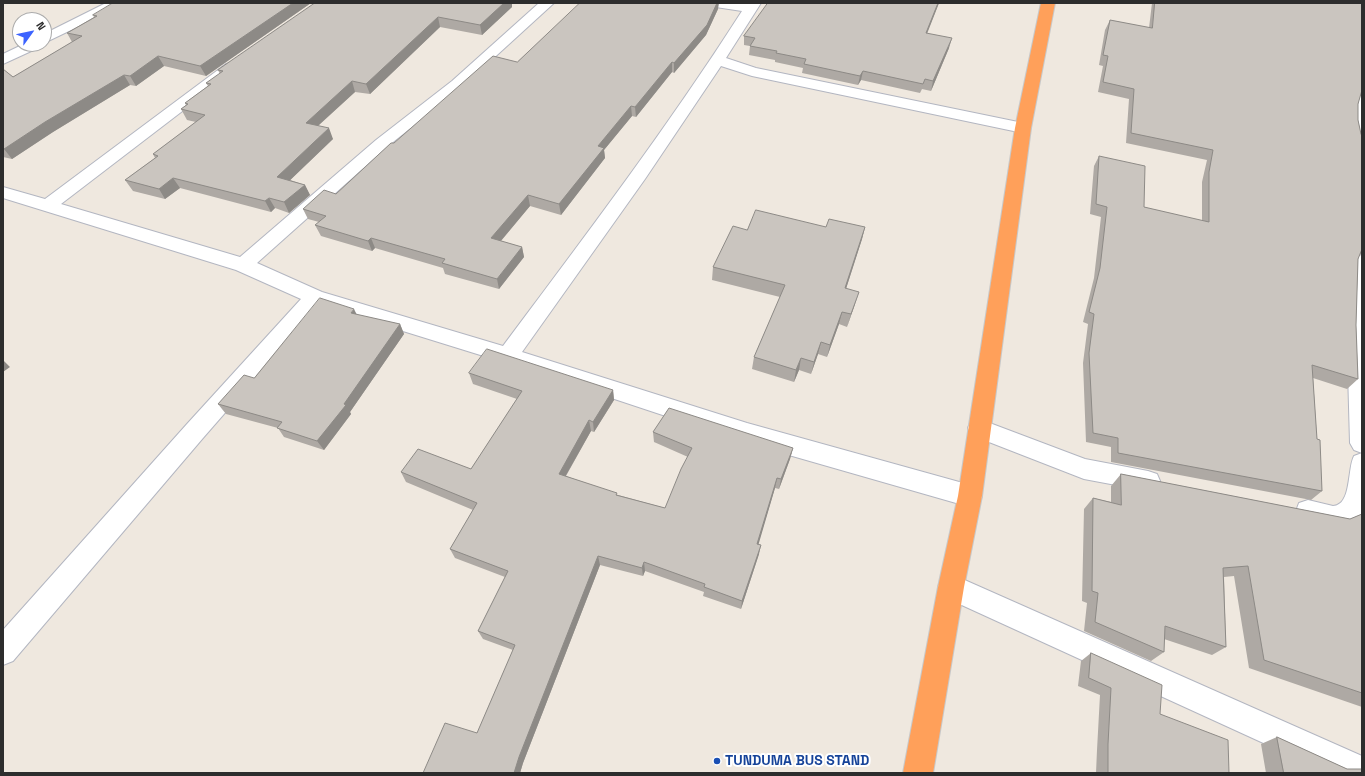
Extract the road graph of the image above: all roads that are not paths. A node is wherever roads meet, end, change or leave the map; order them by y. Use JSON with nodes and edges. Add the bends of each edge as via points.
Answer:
{"nodes":[{"id":1,"x":116,"y":3,"type":"edge"},
{"id":2,"x":547,"y":3,"type":"edge"},
{"id":3,"x":714,"y":3,"type":"edge"},
{"id":4,"x":1048,"y":3,"type":"edge"},
{"id":5,"x":752,"y":6,"type":"edge"},
{"id":6,"x":52,"y":35,"type":"edge"},
{"id":7,"x":19,"y":52,"type":"edge"},
{"id":8,"x":3,"y":60,"type":"edge"},
{"id":9,"x":240,"y":60,"type":"edge"},
{"id":10,"x":718,"y":60,"type":"junction"},
{"id":11,"x":1362,"y":99,"type":"edge"},
{"id":12,"x":1023,"y":128,"type":"junction"},
{"id":13,"x":1362,"y":145,"type":"edge"},
{"id":14,"x":3,"y":192,"type":"edge"},
{"id":15,"x":47,"y":206,"type":"junction"},
{"id":16,"x":1362,"y":262,"type":"edge"},
{"id":17,"x":243,"y":265,"type":"junction"},
{"id":18,"x":315,"y":297,"type":"junction"},
{"id":19,"x":508,"y":356,"type":"junction"},
{"id":20,"x":979,"y":428,"type":"junction"},
{"id":21,"x":1362,"y":443,"type":"edge"},
{"id":22,"x":1362,"y":463,"type":"edge"},
{"id":23,"x":1166,"y":484,"type":"edge"},
{"id":24,"x":970,"y":496,"type":"junction"},
{"id":25,"x":1284,"y":506,"type":"edge"},
{"id":26,"x":951,"y":587,"type":"junction"},
{"id":27,"x":3,"y":651,"type":"edge"},
{"id":28,"x":1362,"y":772,"type":"edge"},
{"id":29,"x":918,"y":773,"type":"edge"}],
"edges":[{"from":1,"to":6,"type":"street"},
{"from":2,"to":17,"type":"street","via":[[457,84],[382,143]]},
{"from":3,"to":5,"type":"street"},
{"from":4,"to":12,"type":"highway"},
{"from":5,"to":10,"type":"street"},
{"from":7,"to":8,"type":"street"},
{"from":9,"to":15,"type":"street"},
{"from":10,"to":12,"type":"street","via":[[752,72]]},
{"from":10,"to":19,"type":"street"},
{"from":11,"to":13,"type":"street","via":[[1358,121]]},
{"from":12,"to":20,"type":"highway"},
{"from":14,"to":15,"type":"street"},
{"from":15,"to":17,"type":"street"},
{"from":16,"to":21,"type":"street","via":[[1357,335]]},
{"from":17,"to":18,"type":"street"},
{"from":18,"to":19,"type":"street"},
{"from":18,"to":27,"type":"street"},
{"from":19,"to":24,"type":"street","via":[[747,433]]},
{"from":20,"to":23,"type":"street","via":[[1084,469]]},
{"from":20,"to":24,"type":"highway"},
{"from":22,"to":25,"type":"street","via":[[1359,498],[1350,510],[1335,517]]},
{"from":24,"to":26,"type":"highway"},
{"from":26,"to":28,"type":"street"},
{"from":26,"to":29,"type":"highway"}]}
